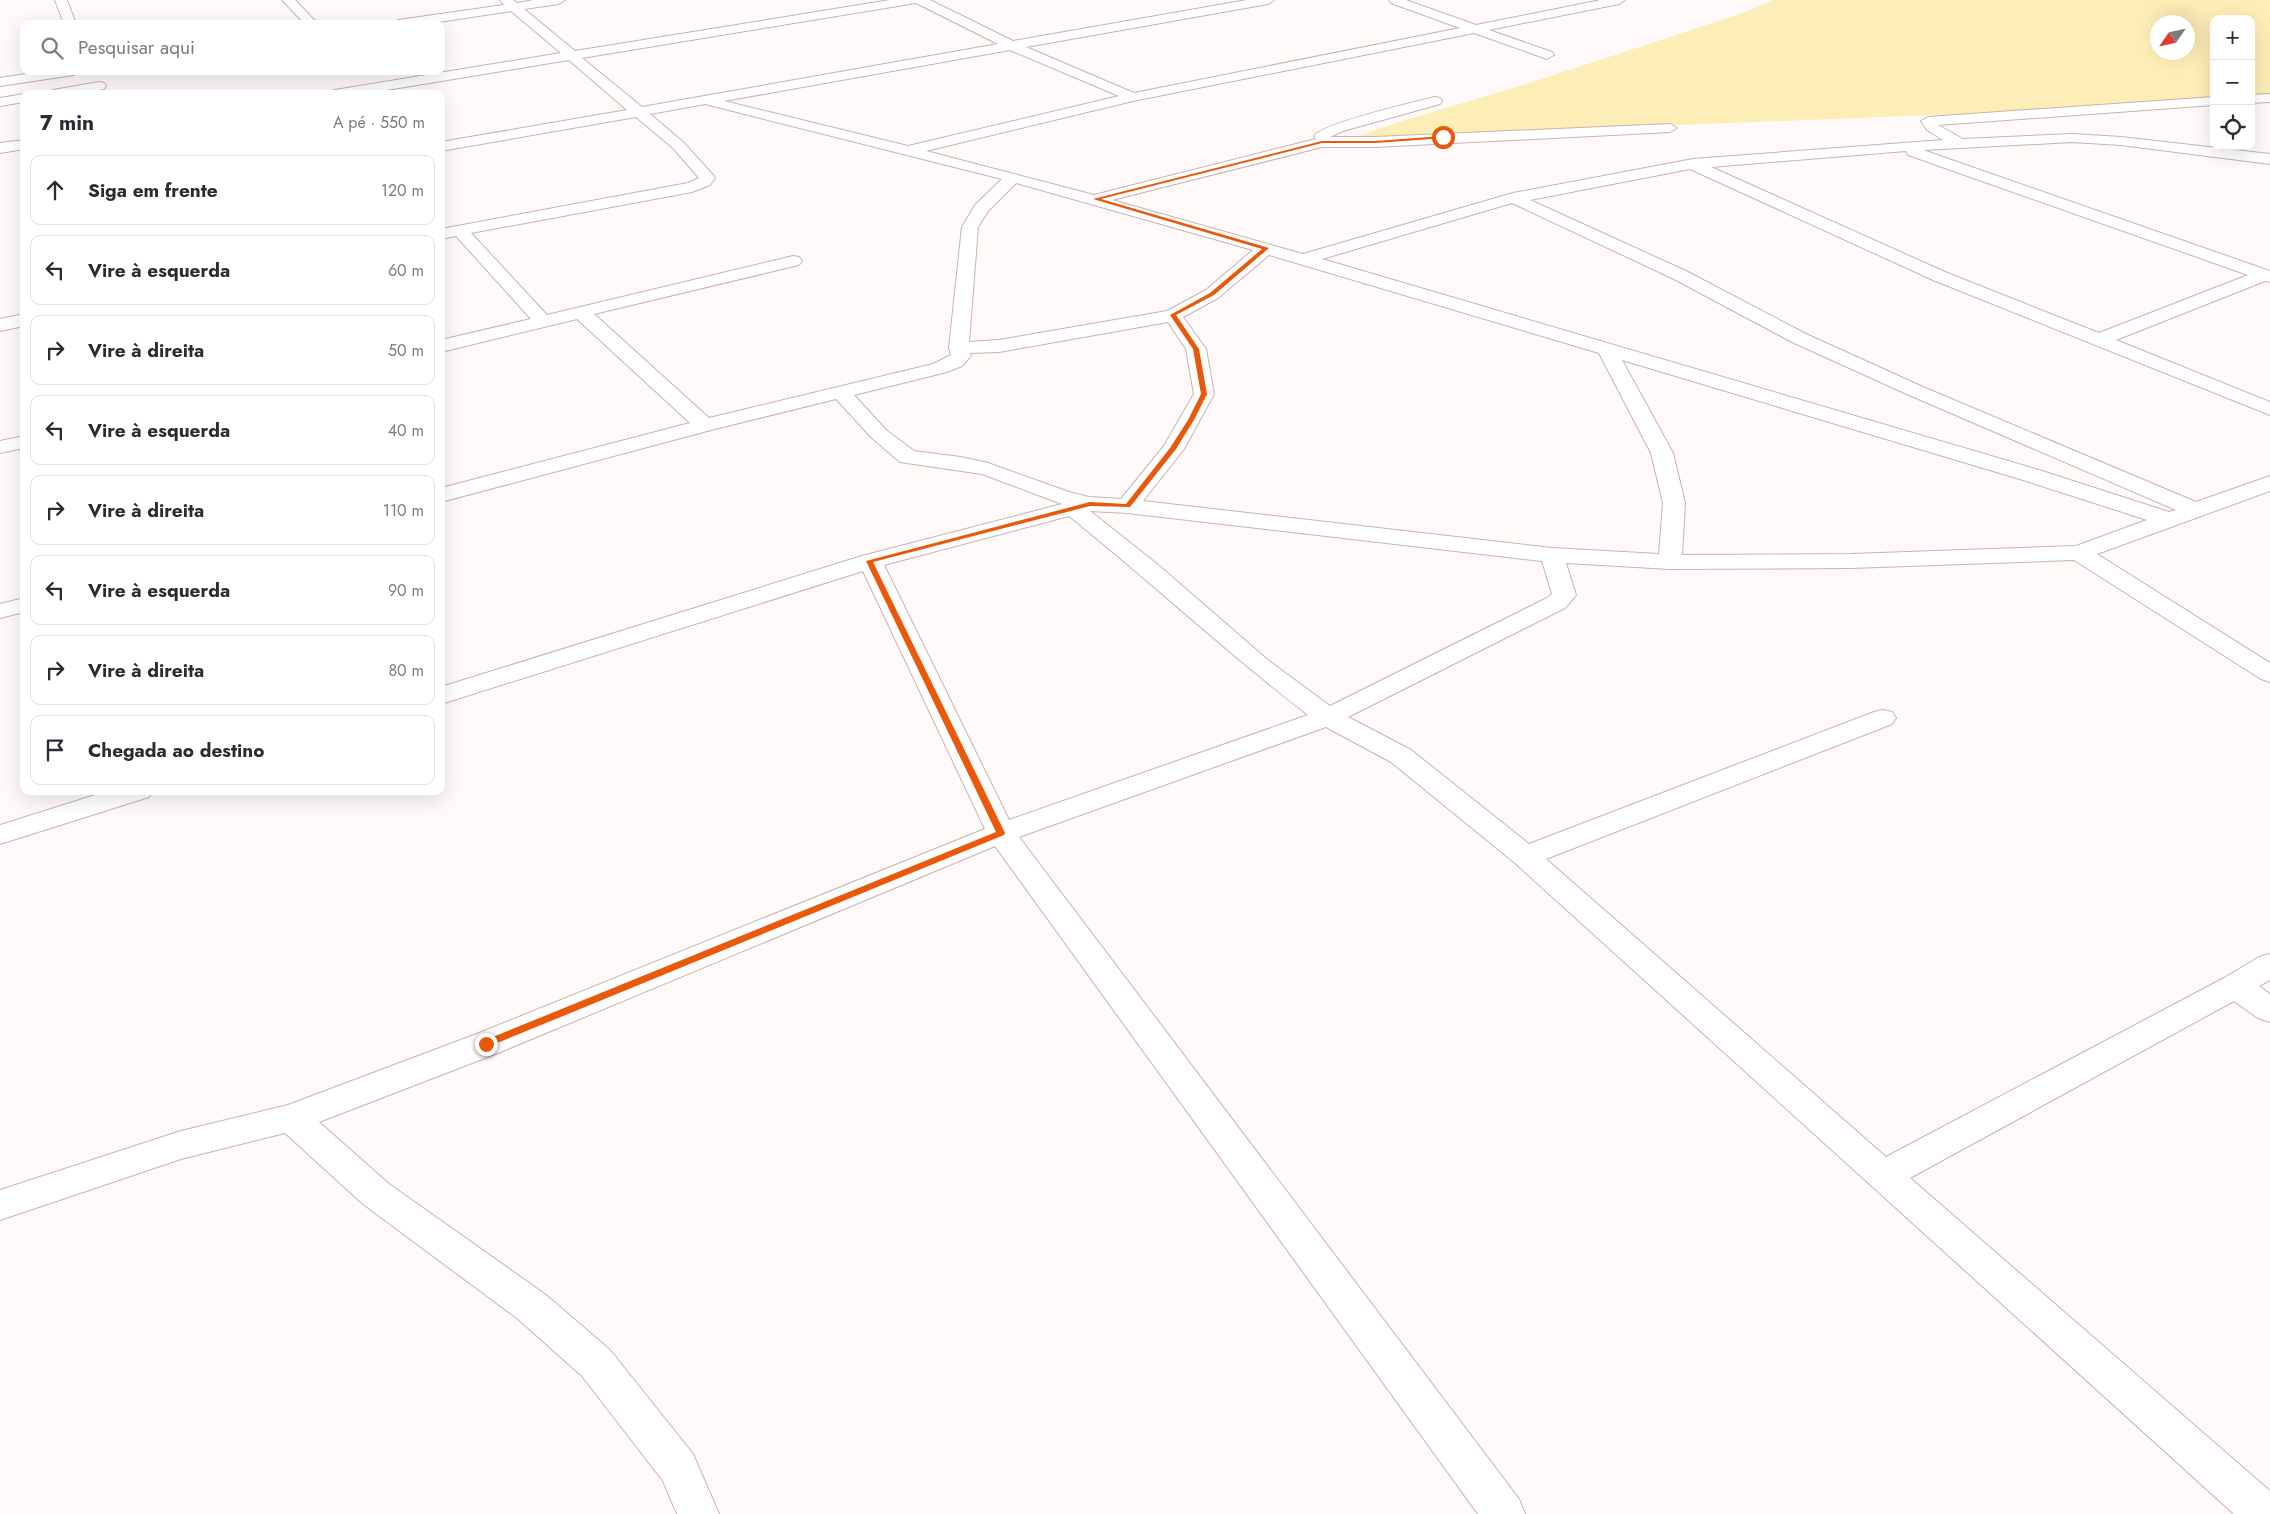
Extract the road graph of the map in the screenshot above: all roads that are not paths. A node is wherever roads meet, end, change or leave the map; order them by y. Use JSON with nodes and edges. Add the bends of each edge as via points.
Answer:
{"nodes":[{"id":1,"x":61,"y":0,"type":"edge"},
{"id":2,"x":288,"y":0,"type":"edge"},
{"id":3,"x":559,"y":0,"type":"edge"},
{"id":4,"x":912,"y":0,"type":"edge"},
{"id":5,"x":921,"y":0,"type":"edge"},
{"id":6,"x":1268,"y":0,"type":"edge"},
{"id":7,"x":1395,"y":0,"type":"edge"},
{"id":8,"x":1619,"y":0,"type":"edge"},
{"id":9,"x":510,"y":3,"type":"edge"},
{"id":10,"x":68,"y":20,"type":"edge"},
{"id":11,"x":308,"y":20,"type":"edge"},
{"id":12,"x":419,"y":20,"type":"edge"},
{"id":13,"x":1476,"y":30,"type":"junction"},
{"id":14,"x":1012,"y":46,"type":"junction"},
{"id":15,"x":570,"y":55,"type":"junction"},
{"id":16,"x":1547,"y":55,"type":"dead end"},
{"id":17,"x":47,"y":75,"type":"edge"},
{"id":18,"x":91,"y":75,"type":"edge"},
{"id":19,"x":0,"y":82,"type":"edge"},
{"id":20,"x":100,"y":90,"type":"edge"},
{"id":21,"x":359,"y":90,"type":"edge"},
{"id":22,"x":1133,"y":97,"type":"junction"},
{"id":23,"x":2270,"y":98,"type":"edge"},
{"id":24,"x":20,"y":99,"type":"edge"},
{"id":25,"x":2255,"y":99,"type":"edge"},
{"id":26,"x":708,"y":101,"type":"junction"},
{"id":27,"x":2210,"y":101,"type":"edge"},
{"id":28,"x":0,"y":102,"type":"edge"},
{"id":29,"x":1435,"y":102,"type":"dead end"},
{"id":30,"x":639,"y":112,"type":"junction"},
{"id":31,"x":1670,"y":128,"type":"dead end"},
{"id":32,"x":1322,"y":142,"type":"junction"},
{"id":33,"x":1960,"y":144,"type":"junction"},
{"id":34,"x":20,"y":145,"type":"edge"},
{"id":35,"x":445,"y":146,"type":"edge"},
{"id":36,"x":1900,"y":147,"type":"junction"},
{"id":37,"x":0,"y":148,"type":"edge"},
{"id":38,"x":911,"y":150,"type":"junction"},
{"id":39,"x":2270,"y":159,"type":"edge"},
{"id":40,"x":1693,"y":164,"type":"junction"},
{"id":41,"x":1012,"y":176,"type":"junction"},
{"id":42,"x":1513,"y":198,"type":"junction"},
{"id":43,"x":1095,"y":199,"type":"junction"},
{"id":44,"x":459,"y":230,"type":"junction"},
{"id":45,"x":445,"y":233,"type":"edge"},
{"id":46,"x":1266,"y":248,"type":"junction"},
{"id":47,"x":1304,"y":259,"type":"junction"},
{"id":48,"x":793,"y":261,"type":"dead end"},
{"id":49,"x":2267,"y":276,"type":"edge"},
{"id":50,"x":582,"y":313,"type":"junction"},
{"id":51,"x":1173,"y":315,"type":"junction"},
{"id":52,"x":20,"y":321,"type":"edge"},
{"id":53,"x":544,"y":322,"type":"junction"},
{"id":54,"x":0,"y":325,"type":"edge"},
{"id":55,"x":2099,"y":340,"type":"junction"},
{"id":56,"x":445,"y":345,"type":"edge"},
{"id":57,"x":959,"y":348,"type":"junction"},
{"id":58,"x":1607,"y":350,"type":"junction"},
{"id":59,"x":840,"y":392,"type":"junction"},
{"id":60,"x":2270,"y":409,"type":"edge"},
{"id":61,"x":705,"y":425,"type":"junction"},
{"id":62,"x":20,"y":443,"type":"edge"},
{"id":63,"x":0,"y":447,"type":"edge"},
{"id":64,"x":2270,"y":483,"type":"edge"},
{"id":65,"x":445,"y":494,"type":"edge"},
{"id":66,"x":1081,"y":506,"type":"junction"},
{"id":67,"x":1127,"y":506,"type":"junction"},
{"id":68,"x":2195,"y":510,"type":"junction"},
{"id":69,"x":2169,"y":520,"type":"junction"},
{"id":70,"x":2079,"y":553,"type":"junction"},
{"id":71,"x":1552,"y":555,"type":"junction"},
{"id":72,"x":870,"y":561,"type":"junction"},
{"id":73,"x":1670,"y":562,"type":"junction"},
{"id":74,"x":20,"y":606,"type":"edge"},
{"id":75,"x":0,"y":611,"type":"edge"},
{"id":76,"x":2270,"y":674,"type":"edge"},
{"id":77,"x":445,"y":695,"type":"edge"},
{"id":78,"x":1328,"y":716,"type":"junction"},
{"id":79,"x":1883,"y":718,"type":"dead end"},
{"id":80,"x":126,"y":795,"type":"edge"},
{"id":81,"x":1001,"y":833,"type":"junction"},
{"id":82,"x":0,"y":835,"type":"edge"},
{"id":83,"x":1525,"y":856,"type":"junction"},
{"id":84,"x":2270,"y":965,"type":"edge"},
{"id":85,"x":2235,"y":986,"type":"junction"},
{"id":86,"x":2270,"y":1010,"type":"edge"},
{"id":87,"x":292,"y":1118,"type":"junction"},
{"id":88,"x":1882,"y":1176,"type":"junction"},
{"id":89,"x":0,"y":1205,"type":"edge"},
{"id":90,"x":698,"y":1514,"type":"edge"},
{"id":91,"x":1504,"y":1514,"type":"edge"},
{"id":92,"x":2265,"y":1514,"type":"edge"}],
"edges":[{"from":1,"to":10,"type":"street"},
{"from":2,"to":11,"type":"street"},
{"from":3,"to":9,"type":"street"},
{"from":4,"to":15,"type":"street"},
{"from":5,"to":14,"type":"street"},
{"from":6,"to":14,"type":"street"},
{"from":7,"to":13,"type":"street"},
{"from":8,"to":13,"type":"street"},
{"from":9,"to":12,"type":"street"},
{"from":9,"to":15,"type":"street"},
{"from":13,"to":16,"type":"street"},
{"from":13,"to":22,"type":"street"},
{"from":14,"to":22,"type":"street"},
{"from":14,"to":26,"type":"street"},
{"from":15,"to":21,"type":"street"},
{"from":15,"to":30,"type":"street"},
{"from":17,"to":19,"type":"street"},
{"from":18,"to":20,"type":"street"},
{"from":22,"to":38,"type":"street"},
{"from":23,"to":25,"type":"street"},
{"from":24,"to":28,"type":"street"},
{"from":26,"to":30,"type":"street"},
{"from":26,"to":38,"type":"street"},
{"from":27,"to":33,"type":"street","via":[[1928,121],[1932,127]]},
{"from":29,"to":32,"type":"street","via":[[1338,128],[1320,137]]},
{"from":30,"to":35,"type":"street"},
{"from":30,"to":44,"type":"street","via":[[704,173],[704,182],[692,187]]},
{"from":31,"to":32,"type":"street"},
{"from":32,"to":43,"type":"street"},
{"from":33,"to":36,"type":"street"},
{"from":33,"to":39,"type":"street","via":[[2087,139]]},
{"from":34,"to":37,"type":"street"},
{"from":36,"to":40,"type":"street"},
{"from":36,"to":49,"type":"street"},
{"from":38,"to":41,"type":"street"},
{"from":40,"to":42,"type":"street"},
{"from":40,"to":55,"type":"street","via":[[1939,276]]},
{"from":41,"to":43,"type":"street"},
{"from":41,"to":57,"type":"street","via":[[982,208],[970,227]]},
{"from":42,"to":47,"type":"street"},
{"from":42,"to":68,"type":"street","via":[[1680,275],[1800,338]]},
{"from":43,"to":46,"type":"street"},
{"from":44,"to":45,"type":"street"},
{"from":44,"to":53,"type":"street"},
{"from":46,"to":47,"type":"street"},
{"from":46,"to":51,"type":"street","via":[[1212,294]]},
{"from":47,"to":58,"type":"street"},
{"from":48,"to":50,"type":"street"},
{"from":49,"to":55,"type":"street"},
{"from":50,"to":53,"type":"street"},
{"from":50,"to":61,"type":"street"},
{"from":51,"to":57,"type":"street","via":[[999,346]]},
{"from":51,"to":67,"type":"street","via":[[1196,349],[1204,394],[1173,449]]},
{"from":52,"to":54,"type":"street"},
{"from":53,"to":56,"type":"street"},
{"from":55,"to":60,"type":"street"},
{"from":57,"to":59,"type":"street","via":[[961,356],[940,368]]},
{"from":58,"to":69,"type":"street","via":[[2031,475]]},
{"from":58,"to":73,"type":"street","via":[[1667,468],[1674,503]]},
{"from":59,"to":61,"type":"street"},
{"from":59,"to":66,"type":"street","via":[[879,434],[908,457],[961,462],[988,469]]},
{"from":61,"to":65,"type":"street"},
{"from":62,"to":63,"type":"street"},
{"from":64,"to":68,"type":"street"},
{"from":66,"to":67,"type":"street"},
{"from":66,"to":72,"type":"street"},
{"from":66,"to":78,"type":"street","via":[[1260,666]]},
{"from":67,"to":71,"type":"street"},
{"from":68,"to":69,"type":"street"},
{"from":69,"to":70,"type":"street"},
{"from":70,"to":73,"type":"street","via":[[1851,561]]},
{"from":70,"to":76,"type":"street"},
{"from":71,"to":73,"type":"street"},
{"from":71,"to":78,"type":"street","via":[[1564,595],[1556,603]]},
{"from":72,"to":77,"type":"street"},
{"from":72,"to":81,"type":"street"},
{"from":74,"to":75,"type":"street"},
{"from":78,"to":81,"type":"street"},
{"from":78,"to":83,"type":"street","via":[[1401,756]]},
{"from":79,"to":83,"type":"street"},
{"from":80,"to":82,"type":"street"},
{"from":81,"to":87,"type":"street","via":[[486,1044]]},
{"from":81,"to":91,"type":"street"},
{"from":83,"to":88,"type":"street"},
{"from":84,"to":85,"type":"street"},
{"from":85,"to":86,"type":"street"},
{"from":85,"to":88,"type":"street"},
{"from":87,"to":89,"type":"street","via":[[235,1128],[173,1145]]},
{"from":87,"to":90,"type":"street","via":[[376,1194],[532,1307],[596,1363],[678,1468]]},
{"from":88,"to":92,"type":"street"}]}
